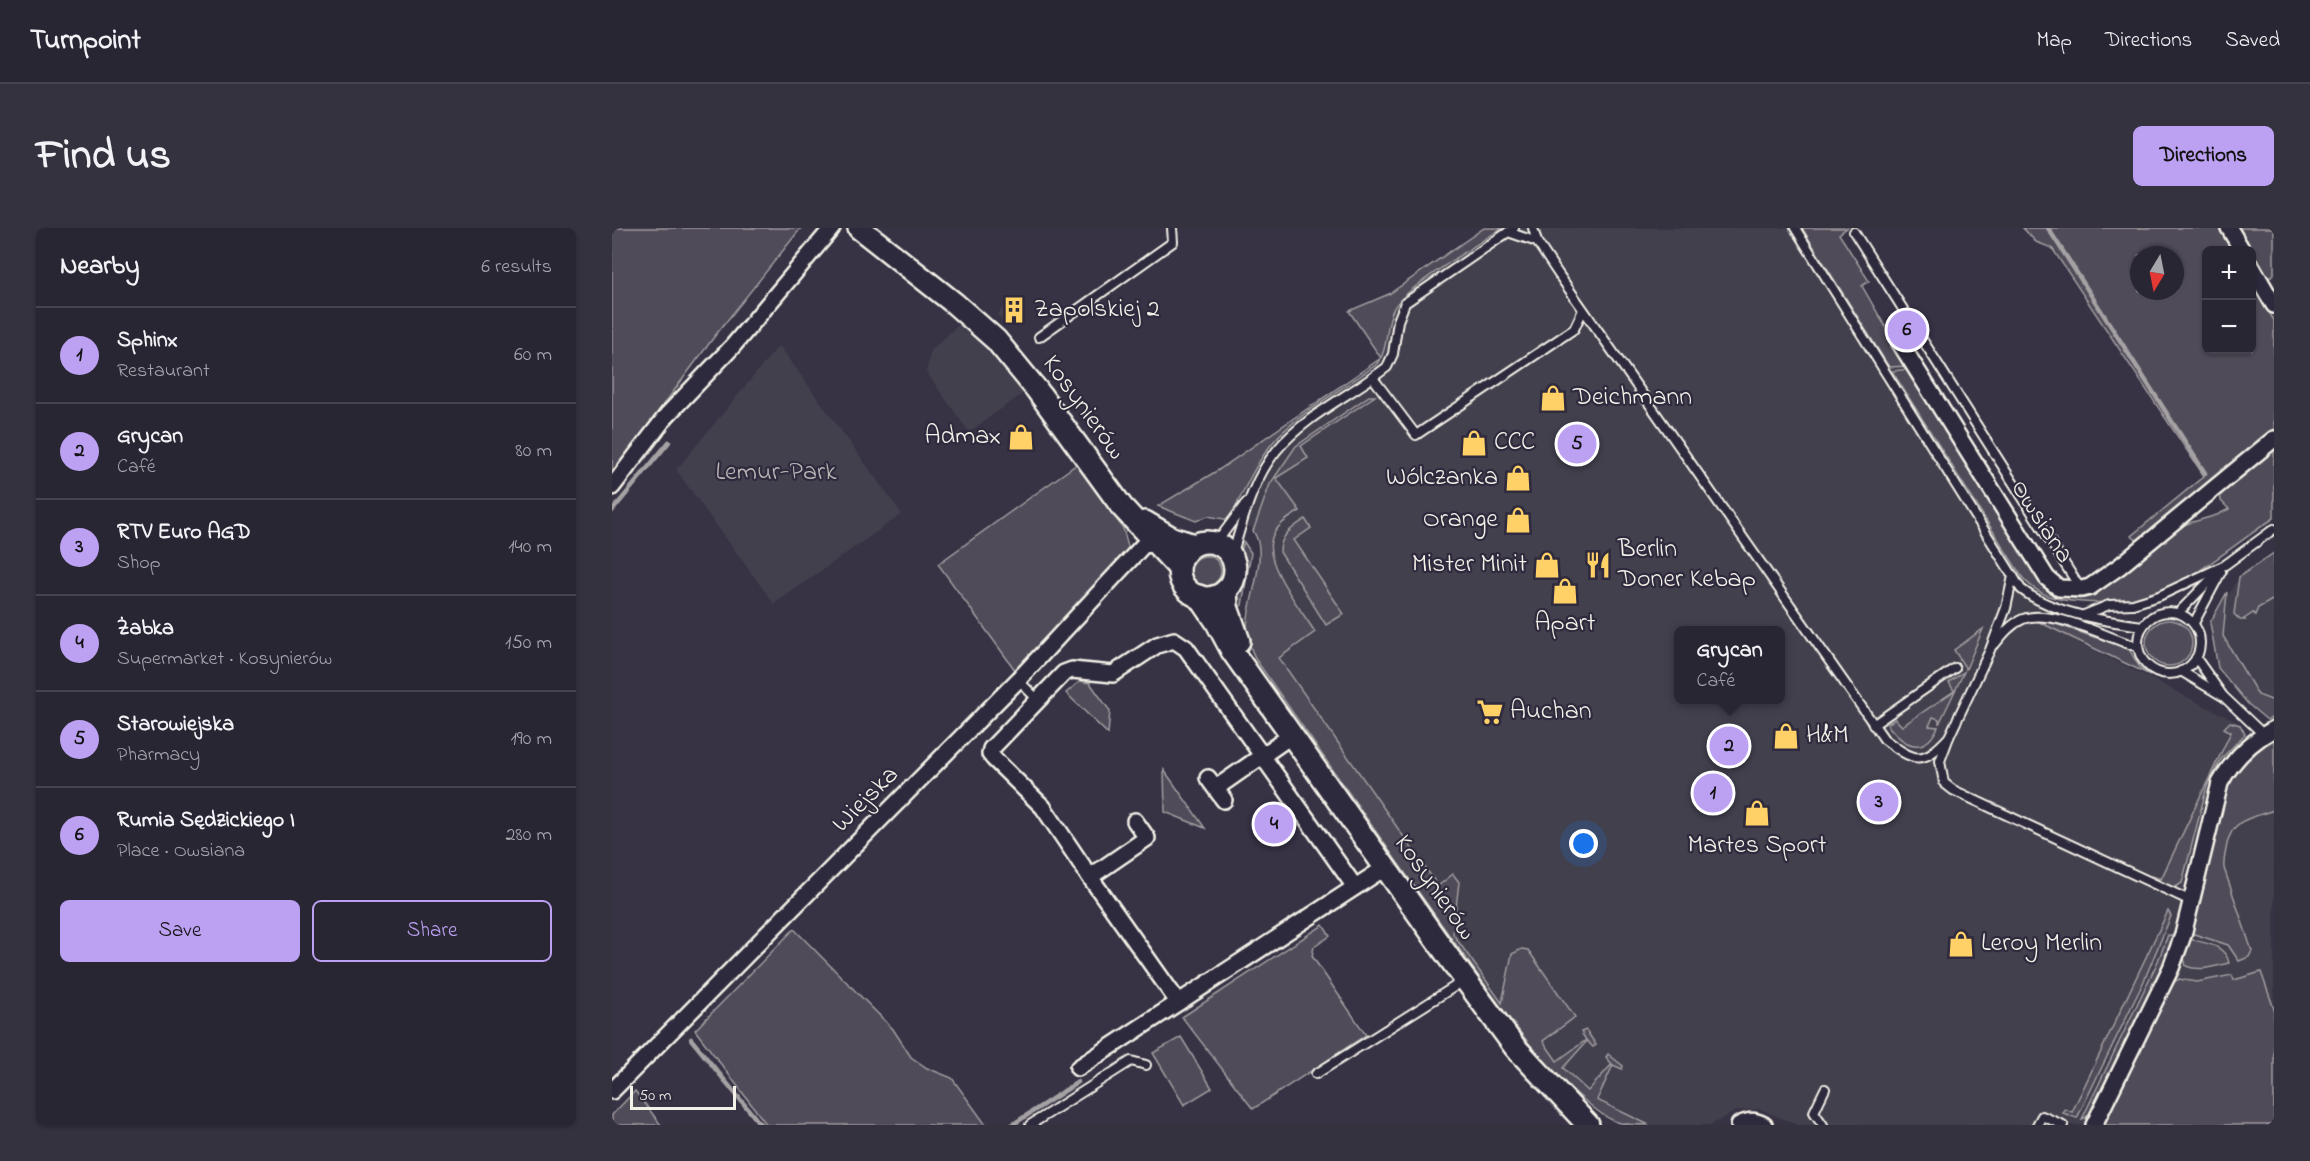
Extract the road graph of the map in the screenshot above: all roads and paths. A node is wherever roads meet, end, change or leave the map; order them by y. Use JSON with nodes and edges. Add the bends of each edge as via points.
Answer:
{"nodes":[{"id":1,"x":832,"y":228,"type":"edge"},
{"id":2,"x":859,"y":228,"type":"edge"},
{"id":3,"x":1172,"y":228,"type":"edge"},
{"id":4,"x":1533,"y":228,"type":"edge"},
{"id":5,"x":1795,"y":228,"type":"edge"},
{"id":6,"x":2229,"y":228,"type":"edge"},
{"id":7,"x":1511,"y":230,"type":"edge"},
{"id":8,"x":1854,"y":232,"type":"dead end"},
{"id":9,"x":1537,"y":242,"type":"junction"},
{"id":10,"x":2240,"y":246,"type":"edge"},
{"id":11,"x":2256,"y":274,"type":"edge"},
{"id":12,"x":2274,"y":305,"type":"edge"},
{"id":13,"x":1583,"y":310,"type":"junction"},
{"id":14,"x":1040,"y":337,"type":"dead end"},
{"id":15,"x":1900,"y":343,"type":"dead end"},
{"id":16,"x":1372,"y":378,"type":"junction"},
{"id":17,"x":2274,"y":439,"type":"edge"},
{"id":18,"x":612,"y":487,"type":"edge"},
{"id":19,"x":1251,"y":497,"type":"junction"},
{"id":20,"x":1122,"y":507,"type":"junction"},
{"id":21,"x":2272,"y":532,"type":"edge"},
{"id":22,"x":1150,"y":538,"type":"junction"},
{"id":23,"x":1194,"y":545,"type":"junction"},
{"id":24,"x":1224,"y":549,"type":"junction"},
{"id":25,"x":2225,"y":566,"type":"junction"},
{"id":26,"x":1179,"y":568,"type":"junction"},
{"id":27,"x":2013,"y":576,"type":"junction"},
{"id":28,"x":2080,"y":589,"type":"junction"},
{"id":29,"x":1226,"y":590,"type":"junction"},
{"id":30,"x":1199,"y":596,"type":"junction"},
{"id":31,"x":2178,"y":613,"type":"junction"},
{"id":32,"x":2084,"y":615,"type":"junction"},
{"id":33,"x":2194,"y":623,"type":"junction"},
{"id":34,"x":2143,"y":626,"type":"junction"},
{"id":35,"x":2138,"y":646,"type":"junction"},
{"id":36,"x":1990,"y":650,"type":"junction"},
{"id":37,"x":2196,"y":658,"type":"junction"},
{"id":38,"x":1955,"y":668,"type":"dead end"},
{"id":39,"x":2181,"y":671,"type":"junction"},
{"id":40,"x":1018,"y":680,"type":"junction"},
{"id":41,"x":1256,"y":684,"type":"junction"},
{"id":42,"x":2223,"y":696,"type":"junction"},
{"id":43,"x":1038,"y":699,"type":"junction"},
{"id":44,"x":1873,"y":725,"type":"junction"},
{"id":45,"x":2269,"y":732,"type":"edge"},
{"id":46,"x":1292,"y":735,"type":"junction"},
{"id":47,"x":1949,"y":737,"type":"junction"},
{"id":48,"x":1262,"y":756,"type":"junction"},
{"id":49,"x":1216,"y":789,"type":"dead end"},
{"id":50,"x":1135,"y":821,"type":"dead end"},
{"id":51,"x":1386,"y":867,"type":"junction"},
{"id":52,"x":1090,"y":877,"type":"junction"},
{"id":53,"x":1355,"y":887,"type":"junction"},
{"id":54,"x":2191,"y":901,"type":"junction"},
{"id":55,"x":1465,"y":980,"type":"junction"},
{"id":56,"x":1178,"y":1002,"type":"junction"},
{"id":57,"x":1146,"y":1065,"type":"dead end"},
{"id":58,"x":1078,"y":1068,"type":"dead end"},
{"id":59,"x":1316,"y":1074,"type":"dead end"},
{"id":60,"x":1824,"y":1089,"type":"dead end"},
{"id":61,"x":612,"y":1091,"type":"edge"},
{"id":62,"x":1588,"y":1121,"type":"edge"},
{"id":63,"x":1030,"y":1125,"type":"edge"},
{"id":64,"x":1739,"y":1125,"type":"edge"},
{"id":65,"x":1764,"y":1125,"type":"edge"},
{"id":66,"x":1823,"y":1125,"type":"edge"},
{"id":67,"x":2037,"y":1125,"type":"edge"},
{"id":68,"x":2063,"y":1125,"type":"edge"},
{"id":69,"x":2094,"y":1125,"type":"edge"}],
"edges":[{"from":1,"to":18,"type":"street","via":[[732,347],[667,415]]},
{"from":2,"to":20,"type":"main road","name":"Kosynierów","via":[[996,340]]},
{"from":3,"to":14,"type":"lane","via":[[1173,242]]},
{"from":4,"to":9,"type":"lane"},
{"from":5,"to":27,"type":"lane"},
{"from":6,"to":10,"type":"street"},
{"from":7,"to":9,"type":"lane"},
{"from":7,"to":16,"type":"lane","via":[[1405,303],[1393,354],[1387,367]]},
{"from":8,"to":28,"type":"lane"},
{"from":9,"to":13,"type":"lane"},
{"from":11,"to":12,"type":"street"},
{"from":13,"to":16,"type":"lane","via":[[1574,329],[1416,435]]},
{"from":13,"to":44,"type":"lane"},
{"from":15,"to":28,"type":"street","name":"Owsiana","via":[[2047,578],[2059,588]]},
{"from":16,"to":19,"type":"lane","via":[[1288,438],[1270,459]]},
{"from":17,"to":28,"type":"street","name":"Owsiana","via":[[2120,566]]},
{"from":19,"to":24,"type":"lane"},
{"from":19,"to":24,"type":"lane"},
{"from":20,"to":22,"type":"main road","name":"Kosynierów"},
{"from":20,"to":23,"type":"main road","name":"Kosynierów","via":[[1172,538]]},
{"from":21,"to":25,"type":"lane"},
{"from":22,"to":26,"type":"main road","name":"Kosynierów"},
{"from":22,"to":40,"type":"street","name":"Wiejska"},
{"from":23,"to":24,"type":"main road","via":[[1208,542]]},
{"from":23,"to":26,"type":"main road","via":[[1186,551]]},
{"from":24,"to":29,"type":"main road","via":[[1235,574]]},
{"from":25,"to":31,"type":"lane"},
{"from":25,"to":32,"type":"lane","via":[[2159,596],[2133,604],[2109,605]]},
{"from":25,"to":33,"type":"lane"},
{"from":26,"to":30,"type":"main road","via":[[1184,585]]},
{"from":27,"to":32,"type":"lane","via":[[2032,598]]},
{"from":27,"to":36,"type":"lane"},
{"from":29,"to":30,"type":"main road","via":[[1214,597]]},
{"from":29,"to":41,"type":"main road","name":"Kosynierów","via":[[1230,617]]},
{"from":30,"to":41,"type":"main road","name":"Kosynierów"},
{"from":31,"to":33,"type":"lane"},
{"from":31,"to":34,"type":"lane","via":[[2152,616]]},
{"from":32,"to":34,"type":"lane"},
{"from":33,"to":37,"type":"lane","via":[[2200,640]]},
{"from":34,"to":35,"type":"lane"},
{"from":35,"to":36,"type":"lane","via":[[2042,617],[2023,619],[2006,630]]},
{"from":35,"to":39,"type":"lane","via":[[2149,666],[2159,672]]},
{"from":36,"to":47,"type":"lane"},
{"from":37,"to":39,"type":"lane"},
{"from":37,"to":42,"type":"lane"},
{"from":38,"to":44,"type":"lane"},
{"from":39,"to":42,"type":"lane"},
{"from":40,"to":43,"type":"lane"},
{"from":40,"to":61,"type":"street","name":"Wiejska"},
{"from":41,"to":46,"type":"main road","name":"Kosynierów"},
{"from":42,"to":45,"type":"lane"},
{"from":43,"to":48,"type":"street","via":[[1068,671],[1113,674],[1157,645],[1174,640],[1186,648]]},
{"from":43,"to":52,"type":"street","via":[[994,744],[990,754],[1043,807]]},
{"from":44,"to":47,"type":"lane","via":[[1898,749],[1920,758]]},
{"from":45,"to":54,"type":"street","via":[[2242,752],[2220,783]]},
{"from":46,"to":48,"type":"street"},
{"from":46,"to":51,"type":"main road","name":"Kosynierów"},
{"from":47,"to":54,"type":"lane","via":[[1940,761],[1944,783]]},
{"from":48,"to":49,"type":"street"},
{"from":48,"to":53,"type":"street"},
{"from":50,"to":52,"type":"street","via":[[1147,838]]},
{"from":51,"to":53,"type":"street"},
{"from":51,"to":55,"type":"main road","name":"Kosynierów"},
{"from":52,"to":56,"type":"street"},
{"from":53,"to":56,"type":"street"},
{"from":54,"to":69,"type":"street","via":[[2171,968]]},
{"from":55,"to":59,"type":"lane"},
{"from":55,"to":62,"type":"main road","name":"Kosynierów","via":[[1515,1047]]},
{"from":56,"to":58,"type":"street"},
{"from":57,"to":63,"type":"lane","via":[[1131,1061]]},
{"from":60,"to":66,"type":"lane","via":[[1814,1112]]},
{"from":64,"to":65,"type":"street","via":[[1756,1121]]},
{"from":67,"to":68,"type":"lane","via":[[2042,1116]]}]}
